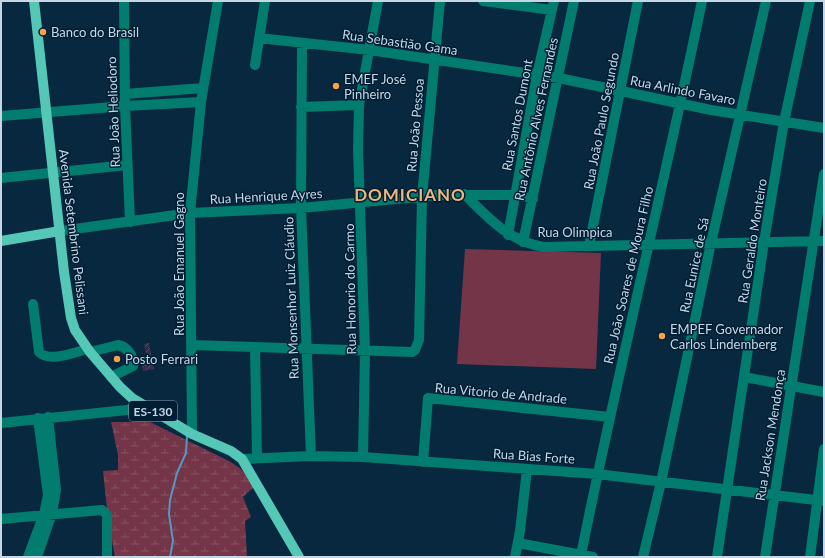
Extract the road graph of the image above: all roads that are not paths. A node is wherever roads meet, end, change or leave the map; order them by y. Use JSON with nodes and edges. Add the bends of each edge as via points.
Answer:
{"nodes":[{"id":1,"x":34,"y":1,"type":"edge"},
{"id":2,"x":124,"y":1,"type":"edge"},
{"id":3,"x":218,"y":1,"type":"edge"},
{"id":4,"x":264,"y":1,"type":"edge"},
{"id":5,"x":378,"y":1,"type":"edge"},
{"id":6,"x":440,"y":1,"type":"edge"},
{"id":7,"x":483,"y":1,"type":"edge"},
{"id":8,"x":574,"y":1,"type":"edge"},
{"id":9,"x":638,"y":1,"type":"edge"},
{"id":10,"x":702,"y":1,"type":"edge"},
{"id":11,"x":766,"y":1,"type":"edge"},
{"id":12,"x":810,"y":1,"type":"edge"},
{"id":13,"x":553,"y":6,"type":"edge"},
{"id":14,"x":259,"y":38,"type":"junction"},
{"id":15,"x":302,"y":43,"type":"junction"},
{"id":16,"x":369,"y":50,"type":"junction"},
{"id":17,"x":434,"y":60,"type":"junction"},
{"id":18,"x":255,"y":65,"type":"dead end"},
{"id":19,"x":537,"y":75,"type":"junction"},
{"id":20,"x":558,"y":78,"type":"junction"},
{"id":21,"x":203,"y":88,"type":"junction"},
{"id":22,"x":619,"y":91,"type":"junction"},
{"id":23,"x":125,"y":94,"type":"junction"},
{"id":24,"x":201,"y":102,"type":"junction"},
{"id":25,"x":681,"y":104,"type":"junction"},
{"id":26,"x":359,"y":105,"type":"junction"},
{"id":27,"x":125,"y":106,"type":"junction"},
{"id":28,"x":301,"y":107,"type":"junction"},
{"id":29,"x":46,"y":112,"type":"junction"},
{"id":30,"x":740,"y":114,"type":"junction"},
{"id":31,"x":1,"y":116,"type":"edge"},
{"id":32,"x":784,"y":122,"type":"junction"},
{"id":33,"x":824,"y":128,"type":"edge"},
{"id":34,"x":127,"y":165,"type":"junction"},
{"id":35,"x":54,"y":174,"type":"junction"},
{"id":36,"x":824,"y":174,"type":"edge"},
{"id":37,"x":1,"y":178,"type":"edge"},
{"id":38,"x":464,"y":194,"type":"junction"},
{"id":39,"x":516,"y":195,"type":"junction"},
{"id":40,"x":422,"y":197,"type":"junction"},
{"id":41,"x":533,"y":199,"type":"junction"},
{"id":42,"x":360,"y":203,"type":"junction"},
{"id":43,"x":301,"y":208,"type":"junction"},
{"id":44,"x":190,"y":213,"type":"junction"},
{"id":45,"x":130,"y":222,"type":"junction"},
{"id":46,"x":60,"y":231,"type":"junction"},
{"id":47,"x":508,"y":235,"type":"junction"},
{"id":48,"x":1,"y":241,"type":"edge"},
{"id":49,"x":813,"y":241,"type":"junction"},
{"id":50,"x":824,"y":241,"type":"edge"},
{"id":51,"x":523,"y":242,"type":"junction"},
{"id":52,"x":764,"y":242,"type":"junction"},
{"id":53,"x":712,"y":243,"type":"junction"},
{"id":54,"x":648,"y":244,"type":"junction"},
{"id":55,"x":589,"y":246,"type":"junction"},
{"id":56,"x":33,"y":304,"type":"dead end"},
{"id":57,"x":191,"y":345,"type":"junction"},
{"id":58,"x":255,"y":348,"type":"junction"},
{"id":59,"x":307,"y":349,"type":"junction"},
{"id":60,"x":88,"y":351,"type":"junction"},
{"id":61,"x":365,"y":351,"type":"junction"},
{"id":62,"x":744,"y":376,"type":"junction"},
{"id":63,"x":111,"y":377,"type":"junction"},
{"id":64,"x":791,"y":386,"type":"junction"},
{"id":65,"x":824,"y":392,"type":"edge"},
{"id":66,"x":146,"y":408,"type":"junction"},
{"id":67,"x":610,"y":416,"type":"junction"},
{"id":68,"x":43,"y":417,"type":"junction"},
{"id":69,"x":1,"y":423,"type":"edge"},
{"id":70,"x":192,"y":434,"type":"junction"},
{"id":71,"x":824,"y":449,"type":"edge"},
{"id":72,"x":311,"y":456,"type":"junction"},
{"id":73,"x":363,"y":457,"type":"junction"},
{"id":74,"x":257,"y":458,"type":"junction"},
{"id":75,"x":242,"y":459,"type":"junction"},
{"id":76,"x":423,"y":462,"type":"junction"},
{"id":77,"x":527,"y":469,"type":"junction"},
{"id":78,"x":597,"y":474,"type":"junction"},
{"id":79,"x":661,"y":482,"type":"junction"},
{"id":80,"x":727,"y":490,"type":"junction"},
{"id":81,"x":774,"y":495,"type":"junction"},
{"id":82,"x":821,"y":501,"type":"edge"},
{"id":83,"x":48,"y":514,"type":"junction"},
{"id":84,"x":1,"y":519,"type":"edge"},
{"id":85,"x":518,"y":543,"type":"junction"},
{"id":86,"x":581,"y":555,"type":"junction"},
{"id":87,"x":28,"y":557,"type":"edge"},
{"id":88,"x":37,"y":557,"type":"edge"},
{"id":89,"x":107,"y":557,"type":"edge"},
{"id":90,"x":298,"y":557,"type":"edge"},
{"id":91,"x":515,"y":557,"type":"edge"},
{"id":92,"x":593,"y":557,"type":"edge"},
{"id":93,"x":643,"y":557,"type":"edge"},
{"id":94,"x":717,"y":557,"type":"edge"},
{"id":95,"x":766,"y":557,"type":"edge"},
{"id":96,"x":810,"y":557,"type":"edge"}],
"edges":[{"from":1,"to":29,"type":"main road","name":"Avenida Setembrino Pelissani","number":"ES-130"},
{"from":2,"to":23,"type":"street","name":"Rua João Heliodoro"},
{"from":3,"to":21,"type":"street","name":"Rua João Emanuel Gagno"},
{"from":4,"to":14,"type":"street"},
{"from":5,"to":16,"type":"street","name":"Rua Honorio do Carmo"},
{"from":6,"to":17,"type":"street","name":"Rua João Pessoa"},
{"from":7,"to":13,"type":"street"},
{"from":8,"to":20,"type":"street","name":"Rua Antônio Alves Fernandes"},
{"from":9,"to":22,"type":"street","name":"Rua João Paulo Segundo"},
{"from":10,"to":25,"type":"street","name":"Rua João Soares de Moura Filho"},
{"from":11,"to":30,"type":"street","name":"Rua Eunice de Sá"},
{"from":12,"to":32,"type":"street","name":"Rua Geraldo Monteiro"},
{"from":13,"to":19,"type":"street","name":"Rua Santos Dumont"},
{"from":14,"to":15,"type":"street","name":"Rua Sebastião Gama"},
{"from":14,"to":18,"type":"street"},
{"from":15,"to":16,"type":"street","name":"Rua Sebastião Gama"},
{"from":15,"to":28,"type":"street","name":"Rua Monsenhor Luiz Cláudio"},
{"from":16,"to":17,"type":"street","name":"Rua Sebastião Gama"},
{"from":16,"to":26,"type":"street","name":"Rua Honorio do Carmo"},
{"from":17,"to":19,"type":"street","name":"Rua Sebastião Gama"},
{"from":17,"to":40,"type":"street","name":"Rua João Pessoa"},
{"from":19,"to":20,"type":"street","name":"Rua Arlindo Favaro"},
{"from":19,"to":39,"type":"street","name":"Rua Santos Dumont"},
{"from":20,"to":22,"type":"street","name":"Rua Arlindo Favaro"},
{"from":20,"to":41,"type":"street","name":"Rua Antônio Alves Fernandes"},
{"from":21,"to":23,"type":"street"},
{"from":21,"to":24,"type":"street","name":"Rua João Emanuel Gagno"},
{"from":22,"to":25,"type":"street","name":"Rua Arlindo Favaro"},
{"from":22,"to":55,"type":"street","name":"Rua João Paulo Segundo"},
{"from":23,"to":27,"type":"street","name":"Rua João Heliodoro"},
{"from":24,"to":27,"type":"street"},
{"from":24,"to":44,"type":"street","name":"Rua João Emanuel Gagno"},
{"from":25,"to":30,"type":"street","name":"Rua Arlindo Favaro"},
{"from":25,"to":54,"type":"street","name":"Rua João Soares de Moura Filho"},
{"from":26,"to":28,"type":"street"},
{"from":26,"to":42,"type":"street","name":"Rua Honorio do Carmo"},
{"from":27,"to":29,"type":"street"},
{"from":27,"to":34,"type":"street","name":"Rua João Heliodoro"},
{"from":28,"to":43,"type":"street","name":"Rua Monsenhor Luiz Cláudio"},
{"from":29,"to":31,"type":"street"},
{"from":29,"to":35,"type":"main road","name":"Avenida Setembrino Pelissani","number":"ES-130"},
{"from":30,"to":32,"type":"street","name":"Rua Arlindo Favaro"},
{"from":30,"to":53,"type":"street","name":"Rua Eunice de Sá"},
{"from":32,"to":33,"type":"street","name":"Rua Arlindo Favaro"},
{"from":32,"to":52,"type":"street","name":"Rua Geraldo Monteiro"},
{"from":34,"to":35,"type":"street"},
{"from":34,"to":45,"type":"street","name":"Rua João Heliodoro"},
{"from":35,"to":37,"type":"street"},
{"from":35,"to":46,"type":"main road","name":"Avenida Setembrino Pelissani","number":"ES-130"},
{"from":36,"to":49,"type":"street","name":"Rua Jackson Mendonça"},
{"from":38,"to":39,"type":"street","name":"Rua Henrique Ayres"},
{"from":38,"to":40,"type":"street","name":"Rua Henrique Ayres"},
{"from":38,"to":47,"type":"street","name":"Rua Olimpica"},
{"from":39,"to":41,"type":"street","name":"Rua Henrique Ayres"},
{"from":39,"to":47,"type":"street","name":"Rua Santos Dumont"},
{"from":40,"to":42,"type":"street","name":"Rua Henrique Ayres"},
{"from":40,"to":61,"type":"street","name":"Rua João Pessoa","via":[[417,347],[412,352]]},
{"from":41,"to":51,"type":"street","name":"Rua Antônio Alves Fernandes"},
{"from":42,"to":43,"type":"street","name":"Rua Henrique Ayres"},
{"from":42,"to":61,"type":"street","name":"Rua Honorio do Carmo"},
{"from":43,"to":44,"type":"street","name":"Rua Henrique Ayres"},
{"from":43,"to":59,"type":"street","name":"Rua Monsenhor Luiz Cláudio"},
{"from":44,"to":45,"type":"street","name":"Rua Henrique Ayres"},
{"from":44,"to":57,"type":"street","name":"Rua João Emanuel Gagno"},
{"from":45,"to":46,"type":"street","name":"Rua Henrique Ayres"},
{"from":46,"to":48,"type":"main road","name":"Rua Henrique Ayres"},
{"from":46,"to":60,"type":"main road","name":"Avenida Setembrino Pelissani","number":"ES-130","via":[[71,318],[79,339]]},
{"from":47,"to":51,"type":"street","name":"Rua Olimpica"},
{"from":49,"to":50,"type":"street","name":"Rua Olimpica"},
{"from":49,"to":52,"type":"street","name":"Rua Olimpica"},
{"from":49,"to":64,"type":"street","name":"Rua Jackson Mendonça"},
{"from":51,"to":55,"type":"street","name":"Rua Olimpica","via":[[544,247]]},
{"from":52,"to":53,"type":"street","name":"Rua Olimpica"},
{"from":52,"to":62,"type":"street","name":"Rua Geraldo Monteiro"},
{"from":53,"to":54,"type":"street","name":"Rua Olimpica"},
{"from":53,"to":79,"type":"street","name":"Rua Eunice de Sá"},
{"from":54,"to":55,"type":"street","name":"Rua Olimpica"},
{"from":54,"to":67,"type":"street","name":"Rua João Soares de Moura Filho"},
{"from":56,"to":60,"type":"street","via":[[39,352],[42,355],[51,357]]},
{"from":57,"to":58,"type":"street"},
{"from":57,"to":70,"type":"street","name":"Rua João Emanuel Gagno"},
{"from":58,"to":59,"type":"street"},
{"from":58,"to":74,"type":"street"},
{"from":59,"to":61,"type":"street"},
{"from":59,"to":72,"type":"street","name":"Rua Monsenhor Luiz Cláudio"},
{"from":60,"to":63,"type":"main road","name":"Avenida Setembrino Pelissani","number":"ES-130"},
{"from":60,"to":63,"type":"street","via":[[123,346],[130,354],[133,366]]},
{"from":61,"to":73,"type":"street","name":"Rua Honorio do Carmo"},
{"from":62,"to":64,"type":"street"},
{"from":62,"to":80,"type":"street","name":"Rua Geraldo Monteiro"},
{"from":63,"to":66,"type":"main road","name":"Avenida Setembrino Pelissani","number":"ES-130"},
{"from":64,"to":65,"type":"street"},
{"from":64,"to":81,"type":"street","name":"Rua Jackson Mendonça"},
{"from":66,"to":68,"type":"street"},
{"from":66,"to":70,"type":"main road","name":"Avenida Setembrino Pelissani","number":"ES-130"},
{"from":67,"to":76,"type":"street","name":"Rua Vitorio de Andrade","via":[[428,398]]},
{"from":67,"to":78,"type":"street","name":"Rua João Soares de Moura Filho"},
{"from":68,"to":69,"type":"street"},
{"from":68,"to":83,"type":"street"},
{"from":70,"to":75,"type":"main road","name":"Avenida Setembrino Pelissani","number":"ES-130","via":[[231,451]]},
{"from":71,"to":82,"type":"street"},
{"from":72,"to":73,"type":"street","name":"Rua Bias Forte"},
{"from":72,"to":74,"type":"street","name":"Rua Bias Forte"},
{"from":73,"to":76,"type":"street","name":"Rua Bias Forte"},
{"from":74,"to":75,"type":"street","name":"Rua Bias Forte"},
{"from":75,"to":90,"type":"main road","name":"Avenida Setembrino Pelissani","number":"ES-130"},
{"from":76,"to":77,"type":"street","name":"Rua Bias Forte"},
{"from":77,"to":78,"type":"street","name":"Rua Bias Forte"},
{"from":77,"to":85,"type":"street"},
{"from":78,"to":79,"type":"street","name":"Rua Bias Forte"},
{"from":78,"to":86,"type":"street","name":"Rua João Soares de Moura Filho"},
{"from":79,"to":80,"type":"street","name":"Rua Bias Forte"},
{"from":79,"to":93,"type":"street","name":"Rua Eunice de Sá"},
{"from":80,"to":81,"type":"street","name":"Rua Bias Forte"},
{"from":80,"to":94,"type":"street","name":"Rua Geraldo Monteiro"},
{"from":81,"to":82,"type":"street","name":"Rua Bias Forte"},
{"from":81,"to":95,"type":"street","name":"Rua Jackson Mendonça"},
{"from":82,"to":96,"type":"street"},
{"from":83,"to":84,"type":"street"},
{"from":83,"to":87,"type":"street"},
{"from":83,"to":88,"type":"street"},
{"from":83,"to":89,"type":"street","via":[[98,510],[106,513]]},
{"from":85,"to":86,"type":"street"},
{"from":85,"to":91,"type":"street"},
{"from":86,"to":92,"type":"street"}]}
